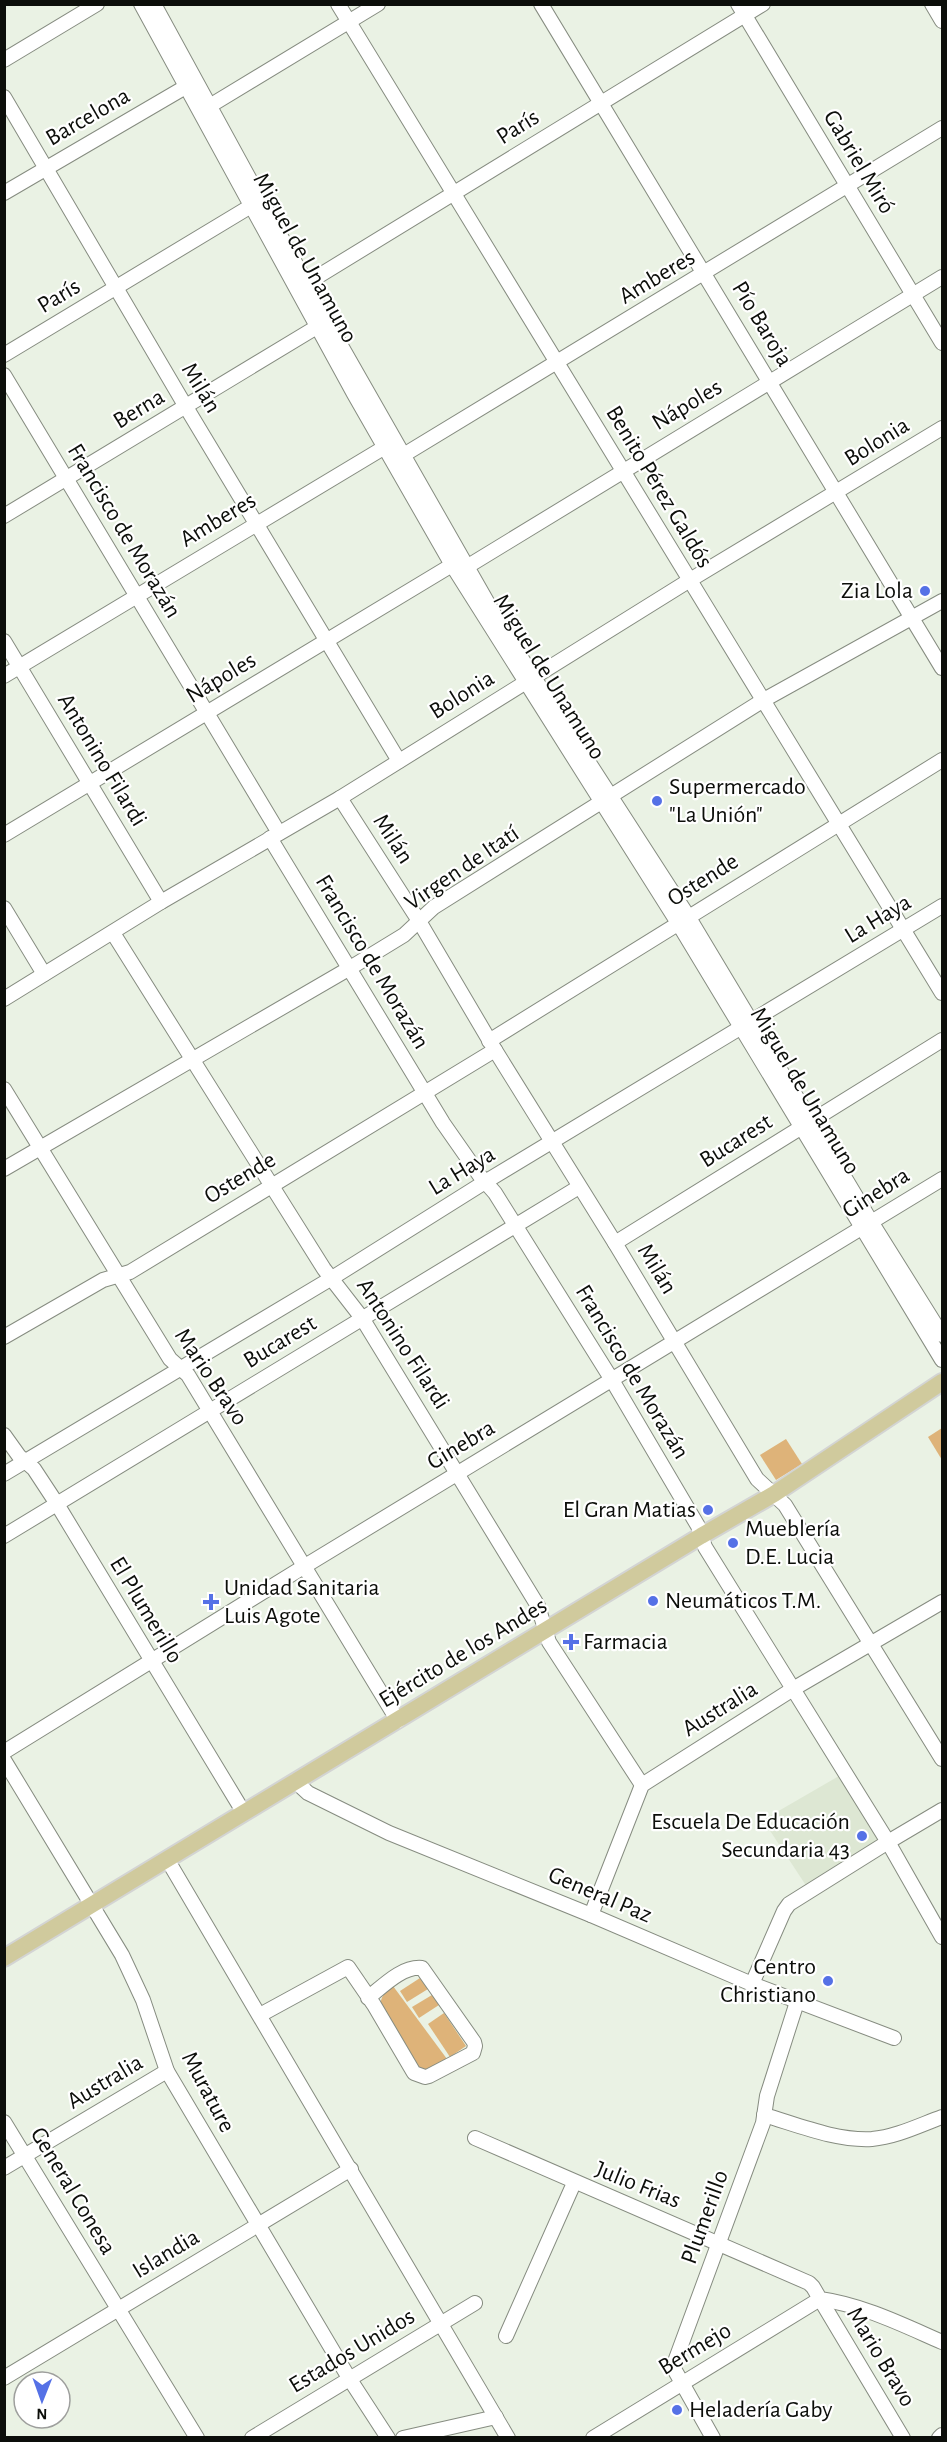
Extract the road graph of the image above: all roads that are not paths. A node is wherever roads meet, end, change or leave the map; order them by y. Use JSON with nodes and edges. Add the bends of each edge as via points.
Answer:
{"nodes":[{"id":1,"x":97,"y":4,"type":"edge"},
{"id":2,"x":141,"y":4,"type":"edge"},
{"id":3,"x":154,"y":4,"type":"edge"},
{"id":4,"x":338,"y":4,"type":"edge"},
{"id":5,"x":378,"y":4,"type":"edge"},
{"id":6,"x":541,"y":4,"type":"edge"},
{"id":7,"x":763,"y":4,"type":"edge"},
{"id":8,"x":932,"y":4,"type":"edge"},
{"id":9,"x":741,"y":10,"type":"edge"},
{"id":10,"x":942,"y":21,"type":"edge"},
{"id":11,"x":349,"y":22,"type":"junction"},
{"id":12,"x":4,"y":60,"type":"edge"},
{"id":13,"x":191,"y":83,"type":"junction"},
{"id":14,"x":4,"y":97,"type":"edge"},
{"id":15,"x":601,"y":102,"type":"junction"},
{"id":16,"x":206,"y":109,"type":"junction"},
{"id":17,"x":942,"y":128,"type":"edge"},
{"id":18,"x":45,"y":168,"type":"junction"},
{"id":19,"x":847,"y":186,"type":"junction"},
{"id":20,"x":4,"y":193,"type":"edge"},
{"id":21,"x":454,"y":193,"type":"junction"},
{"id":22,"x":255,"y":203,"type":"junction"},
{"id":23,"x":705,"y":274,"type":"junction"},
{"id":24,"x":942,"y":278,"type":"edge"},
{"id":25,"x":301,"y":286,"type":"junction"},
{"id":26,"x":116,"y":287,"type":"junction"},
{"id":27,"x":913,"y":295,"type":"junction"},
{"id":28,"x":322,"y":324,"type":"junction"},
{"id":29,"x":942,"y":343,"type":"edge"},
{"id":30,"x":4,"y":355,"type":"edge"},
{"id":31,"x":558,"y":363,"type":"junction"},
{"id":32,"x":4,"y":375,"type":"edge"},
{"id":33,"x":770,"y":381,"type":"junction"},
{"id":34,"x":186,"y":407,"type":"junction"},
{"id":35,"x":942,"y":428,"type":"edge"},
{"id":36,"x":389,"y":444,"type":"junction"},
{"id":37,"x":398,"y":459,"type":"junction"},
{"id":38,"x":622,"y":470,"type":"junction"},
{"id":39,"x":67,"y":479,"type":"junction"},
{"id":40,"x":837,"y":493,"type":"junction"},
{"id":41,"x":4,"y":516,"type":"edge"},
{"id":42,"x":256,"y":524,"type":"junction"},
{"id":43,"x":458,"y":565,"type":"junction"},
{"id":44,"x":690,"y":580,"type":"junction"},
{"id":45,"x":136,"y":596,"type":"junction"},
{"id":46,"x":942,"y":601,"type":"edge"},
{"id":47,"x":913,"y":617,"type":"junction"},
{"id":48,"x":4,"y":641,"type":"edge"},
{"id":49,"x":327,"y":641,"type":"junction"},
{"id":50,"x":20,"y":667,"type":"junction"},
{"id":51,"x":942,"y":668,"type":"edge"},
{"id":52,"x":4,"y":676,"type":"edge"},
{"id":53,"x":530,"y":680,"type":"junction"},
{"id":54,"x":762,"y":702,"type":"junction"},
{"id":55,"x":208,"y":712,"type":"junction"},
{"id":56,"x":942,"y":760,"type":"edge"},
{"id":57,"x":399,"y":761,"type":"junction"},
{"id":58,"x":90,"y":783,"type":"junction"},
{"id":59,"x":340,"y":798,"type":"junction"},
{"id":60,"x":606,"y":800,"type":"junction"},
{"id":61,"x":838,"y":824,"type":"junction"},
{"id":62,"x":275,"y":835,"type":"junction"},
{"id":63,"x":4,"y":836,"type":"edge"},
{"id":64,"x":161,"y":902,"type":"junction"},
{"id":65,"x":942,"y":906,"type":"edge"},
{"id":66,"x":4,"y":909,"type":"edge"},
{"id":67,"x":683,"y":919,"type":"junction"},
{"id":68,"x":419,"y":921,"type":"junction"},
{"id":69,"x":903,"y":930,"type":"junction"},
{"id":70,"x":113,"y":933,"type":"junction"},
{"id":71,"x":350,"y":968,"type":"junction"},
{"id":72,"x":44,"y":974,"type":"junction"},
{"id":73,"x":942,"y":993,"type":"edge"},
{"id":74,"x":4,"y":999,"type":"edge"},
{"id":75,"x":746,"y":1025,"type":"junction"},
{"id":76,"x":942,"y":1040,"type":"edge"},
{"id":77,"x":492,"y":1045,"type":"junction"},
{"id":78,"x":194,"y":1060,"type":"junction"},
{"id":79,"x":4,"y":1089,"type":"edge"},
{"id":80,"x":424,"y":1091,"type":"junction"},
{"id":81,"x":806,"y":1124,"type":"junction"},
{"id":82,"x":551,"y":1143,"type":"junction"},
{"id":83,"x":40,"y":1148,"type":"junction"},
{"id":84,"x":4,"y":1169,"type":"edge"},
{"id":85,"x":942,"y":1179,"type":"edge"},
{"id":86,"x":485,"y":1182,"type":"junction"},
{"id":87,"x":272,"y":1185,"type":"junction"},
{"id":88,"x":579,"y":1187,"type":"junction"},
{"id":89,"x":515,"y":1225,"type":"junction"},
{"id":90,"x":867,"y":1226,"type":"junction"},
{"id":91,"x":615,"y":1243,"type":"junction"},
{"id":92,"x":118,"y":1275,"type":"junction"},
{"id":93,"x":332,"y":1278,"type":"junction"},
{"id":94,"x":362,"y":1318,"type":"junction"},
{"id":95,"x":942,"y":1335,"type":"edge"},
{"id":96,"x":4,"y":1337,"type":"edge"},
{"id":97,"x":675,"y":1343,"type":"junction"},
{"id":98,"x":942,"y":1360,"type":"edge"},
{"id":99,"x":178,"y":1368,"type":"junction"},
{"id":100,"x":612,"y":1380,"type":"junction"},
{"id":101,"x":942,"y":1382,"type":"edge"},
{"id":102,"x":209,"y":1411,"type":"junction"},
{"id":103,"x":4,"y":1435,"type":"edge"},
{"id":104,"x":25,"y":1461,"type":"junction"},
{"id":105,"x":4,"y":1473,"type":"edge"},
{"id":106,"x":458,"y":1473,"type":"junction"},
{"id":107,"x":774,"y":1494,"type":"junction"},
{"id":108,"x":57,"y":1504,"type":"junction"},
{"id":109,"x":4,"y":1536,"type":"edge"},
{"id":110,"x":702,"y":1536,"type":"junction"},
{"id":111,"x":305,"y":1566,"type":"junction"},
{"id":112,"x":942,"y":1602,"type":"edge"},
{"id":113,"x":545,"y":1632,"type":"junction"},
{"id":114,"x":870,"y":1644,"type":"junction"},
{"id":115,"x":151,"y":1661,"type":"junction"},
{"id":116,"x":793,"y":1689,"type":"junction"},
{"id":117,"x":398,"y":1721,"type":"junction"},
{"id":118,"x":4,"y":1752,"type":"edge"},
{"id":119,"x":942,"y":1759,"type":"edge"},
{"id":120,"x":4,"y":1760,"type":"edge"},
{"id":121,"x":296,"y":1781,"type":"junction"},
{"id":122,"x":642,"y":1785,"type":"junction"},
{"id":123,"x":942,"y":1810,"type":"edge"},
{"id":124,"x":243,"y":1813,"type":"junction"},
{"id":125,"x":888,"y":1842,"type":"junction"},
{"id":126,"x":167,"y":1859,"type":"junction"},
{"id":127,"x":91,"y":1904,"type":"junction"},
{"id":128,"x":591,"y":1915,"type":"junction"},
{"id":129,"x":942,"y":1937,"type":"edge"},
{"id":130,"x":4,"y":1958,"type":"edge"},
{"id":131,"x":752,"y":1984,"type":"junction"},
{"id":132,"x":368,"y":1998,"type":"junction"},
{"id":133,"x":797,"y":2002,"type":"junction"},
{"id":134,"x":260,"y":2015,"type":"junction"},
{"id":135,"x":894,"y":2038,"type":"dead end"},
{"id":136,"x":167,"y":2071,"type":"junction"},
{"id":137,"x":764,"y":2115,"type":"junction"},
{"id":138,"x":942,"y":2117,"type":"edge"},
{"id":139,"x":4,"y":2122,"type":"edge"},
{"id":140,"x":475,"y":2138,"type":"dead end"},
{"id":141,"x":25,"y":2155,"type":"junction"},
{"id":142,"x":4,"y":2168,"type":"edge"},
{"id":143,"x":351,"y":2169,"type":"junction"},
{"id":144,"x":574,"y":2183,"type":"junction"},
{"id":145,"x":258,"y":2226,"type":"junction"},
{"id":146,"x":719,"y":2243,"type":"junction"},
{"id":147,"x":818,"y":2295,"type":"junction"},
{"id":148,"x":476,"y":2303,"type":"dead end"},
{"id":149,"x":119,"y":2309,"type":"junction"},
{"id":150,"x":442,"y":2323,"type":"junction"},
{"id":151,"x":507,"y":2336,"type":"dead end"},
{"id":152,"x":942,"y":2342,"type":"edge"},
{"id":153,"x":4,"y":2378,"type":"edge"},
{"id":154,"x":349,"y":2378,"type":"junction"},
{"id":155,"x":681,"y":2384,"type":"junction"},
{"id":156,"x":496,"y":2417,"type":"junction"},
{"id":157,"x":197,"y":2438,"type":"edge"},
{"id":158,"x":252,"y":2438,"type":"edge"},
{"id":159,"x":388,"y":2438,"type":"edge"},
{"id":160,"x":403,"y":2438,"type":"edge"},
{"id":161,"x":508,"y":2438,"type":"edge"},
{"id":162,"x":593,"y":2438,"type":"edge"},
{"id":163,"x":713,"y":2438,"type":"edge"},
{"id":164,"x":903,"y":2438,"type":"edge"}],
"edges":[{"from":1,"to":12,"type":"street"},
{"from":2,"to":13,"type":"street","name":"Miguel de Unamuno"},
{"from":3,"to":13,"type":"street","name":"Miguel de Unamuno"},
{"from":4,"to":11,"type":"street","name":"Benito Pérez Galdós"},
{"from":5,"to":11,"type":"street"},
{"from":6,"to":15,"type":"street","name":"Pío Baroja"},
{"from":7,"to":9,"type":"street","name":"París"},
{"from":8,"to":10,"type":"street"},
{"from":9,"to":15,"type":"street","name":"París"},
{"from":9,"to":19,"type":"street","name":"Gabriel Miró"},
{"from":11,"to":16,"type":"street"},
{"from":11,"to":21,"type":"street","name":"Benito Pérez Galdós"},
{"from":13,"to":16,"type":"street","name":"Miguel de Unamuno"},
{"from":13,"to":18,"type":"street","name":"Barcelona"},
{"from":14,"to":18,"type":"street","name":"Milán"},
{"from":15,"to":21,"type":"street","name":"París"},
{"from":15,"to":23,"type":"street","name":"Pío Baroja"},
{"from":16,"to":22,"type":"street","name":"Miguel de Unamuno"},
{"from":17,"to":19,"type":"street","name":"Amberes"},
{"from":18,"to":20,"type":"street","name":"Barcelona"},
{"from":18,"to":26,"type":"street","name":"Milán"},
{"from":19,"to":23,"type":"street","name":"Amberes"},
{"from":19,"to":27,"type":"street","name":"Gabriel Miró"},
{"from":21,"to":25,"type":"street","name":"París"},
{"from":21,"to":31,"type":"street","name":"Benito Pérez Galdós"},
{"from":22,"to":25,"type":"street","name":"Miguel de Unamuno"},
{"from":22,"to":26,"type":"street","name":"París"},
{"from":23,"to":31,"type":"street","name":"Amberes"},
{"from":23,"to":33,"type":"street","name":"Pío Baroja"},
{"from":24,"to":27,"type":"street","name":"Nápoles"},
{"from":25,"to":28,"type":"street","name":"Miguel de Unamuno"},
{"from":26,"to":30,"type":"street","name":"París"},
{"from":26,"to":34,"type":"street","name":"Milán"},
{"from":27,"to":29,"type":"street","name":"Gabriel Miró"},
{"from":27,"to":33,"type":"street","name":"Nápoles"},
{"from":28,"to":34,"type":"street","name":"Berna"},
{"from":28,"to":36,"type":"street","name":"Miguel de Unamuno"},
{"from":31,"to":37,"type":"street","name":"Amberes"},
{"from":31,"to":38,"type":"street","name":"Benito Pérez Galdós"},
{"from":32,"to":39,"type":"street","name":"Francisco de Morazán"},
{"from":33,"to":38,"type":"street","name":"Nápoles"},
{"from":33,"to":40,"type":"street","name":"Pío Baroja"},
{"from":34,"to":39,"type":"street","name":"Berna"},
{"from":34,"to":42,"type":"street","name":"Milán"},
{"from":35,"to":40,"type":"street","name":"Bolonia"},
{"from":36,"to":37,"type":"street","name":"Miguel de Unamuno"},
{"from":36,"to":42,"type":"street","name":"Amberes"},
{"from":37,"to":43,"type":"street","name":"Miguel de Unamuno"},
{"from":38,"to":43,"type":"street","name":"Nápoles"},
{"from":38,"to":44,"type":"street","name":"Benito Pérez Galdós"},
{"from":39,"to":41,"type":"street","name":"Berna"},
{"from":39,"to":45,"type":"street","name":"Francisco de Morazán"},
{"from":40,"to":44,"type":"street","name":"Bolonia"},
{"from":40,"to":47,"type":"street","name":"Pío Baroja"},
{"from":42,"to":45,"type":"street","name":"Amberes"},
{"from":42,"to":49,"type":"street","name":"Milán"},
{"from":43,"to":49,"type":"street","name":"Nápoles"},
{"from":43,"to":53,"type":"street","name":"Miguel de Unamuno"},
{"from":44,"to":53,"type":"street","name":"Bolonia"},
{"from":44,"to":54,"type":"street","name":"Benito Pérez Galdós"},
{"from":45,"to":50,"type":"street","name":"Amberes"},
{"from":45,"to":55,"type":"street","name":"Francisco de Morazán"},
{"from":46,"to":47,"type":"street","name":"Virgen de Itatí"},
{"from":47,"to":51,"type":"street","name":"Pío Baroja"},
{"from":47,"to":54,"type":"street","name":"Virgen de Itatí"},
{"from":48,"to":50,"type":"street","name":"Antonino Filardi"},
{"from":49,"to":55,"type":"street","name":"Nápoles"},
{"from":49,"to":57,"type":"street","name":"Milán"},
{"from":50,"to":52,"type":"street","name":"Amberes"},
{"from":50,"to":58,"type":"street","name":"Antonino Filardi"},
{"from":53,"to":57,"type":"street","name":"Bolonia"},
{"from":53,"to":60,"type":"street","name":"Miguel de Unamuno"},
{"from":54,"to":60,"type":"street","name":"Virgen de Itatí"},
{"from":54,"to":61,"type":"street","name":"Benito Pérez Galdós"},
{"from":55,"to":58,"type":"street","name":"Nápoles"},
{"from":55,"to":62,"type":"street","name":"Francisco de Morazán"},
{"from":56,"to":61,"type":"street","name":"Ostende"},
{"from":57,"to":59,"type":"street","name":"Bolonia"},
{"from":58,"to":63,"type":"street","name":"Nápoles"},
{"from":58,"to":64,"type":"street","name":"Antonino Filardi"},
{"from":59,"to":62,"type":"street","name":"Bolonia"},
{"from":59,"to":68,"type":"street","name":"Milán"},
{"from":60,"to":67,"type":"street","name":"Miguel de Unamuno"},
{"from":60,"to":68,"type":"street","name":"Virgen de Itatí","via":[[434,907]]},
{"from":61,"to":67,"type":"street","name":"Ostende"},
{"from":61,"to":69,"type":"street","name":"Benito Pérez Galdós"},
{"from":62,"to":64,"type":"street","name":"Bolonia"},
{"from":62,"to":71,"type":"street","name":"Francisco de Morazán"},
{"from":64,"to":70,"type":"street","name":"Bolonia"},
{"from":65,"to":69,"type":"street","name":"La Haya"},
{"from":66,"to":72,"type":"street"},
{"from":67,"to":75,"type":"street","name":"Miguel de Unamuno"},
{"from":67,"to":77,"type":"street","name":"Ostende"},
{"from":68,"to":71,"type":"street","name":"Virgen de Itatí","via":[[404,935]]},
{"from":68,"to":77,"type":"street","name":"Milán"},
{"from":69,"to":73,"type":"street","name":"Benito Pérez Galdós"},
{"from":69,"to":75,"type":"street","name":"La Haya"},
{"from":70,"to":72,"type":"street","name":"Bolonia"},
{"from":70,"to":78,"type":"street","name":"Antonino Filardi"},
{"from":71,"to":78,"type":"street","name":"Virgen de Itatí"},
{"from":71,"to":80,"type":"street","name":"Francisco de Morazán"},
{"from":72,"to":74,"type":"street","name":"Bolonia"},
{"from":75,"to":81,"type":"street","name":"Miguel de Unamuno"},
{"from":75,"to":82,"type":"street","name":"La Haya"},
{"from":76,"to":81,"type":"street","name":"Bucarest"},
{"from":77,"to":80,"type":"street","name":"Ostende"},
{"from":77,"to":82,"type":"street","name":"Milán"},
{"from":78,"to":83,"type":"street","name":"Virgen de Itatí"},
{"from":78,"to":87,"type":"street","name":"Antonino Filardi"},
{"from":79,"to":83,"type":"street","name":"Mario Bravo"},
{"from":80,"to":86,"type":"street","name":"Francisco de Morazán"},
{"from":80,"to":87,"type":"street","name":"Ostende"},
{"from":81,"to":90,"type":"street","name":"Miguel de Unamuno"},
{"from":81,"to":91,"type":"street","name":"Bucarest"},
{"from":82,"to":86,"type":"street","name":"La Haya"},
{"from":82,"to":88,"type":"street","name":"Milán"},
{"from":83,"to":84,"type":"street","name":"Virgen de Itatí"},
{"from":83,"to":92,"type":"street","name":"Mario Bravo"},
{"from":85,"to":90,"type":"street","name":"Ginebra"},
{"from":86,"to":89,"type":"street","name":"Francisco de Morazán"},
{"from":86,"to":93,"type":"street","name":"La Haya"},
{"from":87,"to":92,"type":"street","name":"Ostende","via":[[130,1272]]},
{"from":87,"to":93,"type":"street","name":"Antonino Filardi"},
{"from":88,"to":89,"type":"street","name":"Bucarest"},
{"from":88,"to":91,"type":"street","name":"Milán"},
{"from":89,"to":94,"type":"street","name":"Bucarest"},
{"from":89,"to":100,"type":"street","name":"Francisco de Morazán"},
{"from":90,"to":95,"type":"street","name":"Miguel de Unamuno"},
{"from":90,"to":97,"type":"street","name":"Ginebra"},
{"from":90,"to":98,"type":"street","name":"Miguel de Unamuno"},
{"from":91,"to":97,"type":"street","name":"Milán"},
{"from":92,"to":96,"type":"street","name":"Ostende"},
{"from":92,"to":99,"type":"street","name":"Mario Bravo"},
{"from":93,"to":94,"type":"street","name":"Antonino Filardi"},
{"from":93,"to":99,"type":"street","name":"La Haya"},
{"from":94,"to":102,"type":"street","name":"Bucarest"},
{"from":94,"to":106,"type":"street","name":"Antonino Filardi"},
{"from":97,"to":100,"type":"street","name":"Ginebra"},
{"from":97,"to":107,"type":"street","name":"Milán","via":[[757,1479]]},
{"from":99,"to":102,"type":"street","name":"Mario Bravo","via":[[188,1375]]},
{"from":99,"to":104,"type":"street","name":"La Haya"},
{"from":100,"to":106,"type":"street","name":"Ginebra"},
{"from":100,"to":110,"type":"street","name":"Francisco de Morazán"},
{"from":101,"to":107,"type":"main road","name":"Ejército de los Andes"},
{"from":102,"to":108,"type":"street","name":"Bucarest"},
{"from":102,"to":111,"type":"street","name":"Mario Bravo"},
{"from":103,"to":104,"type":"street","name":"El Plumerillo"},
{"from":104,"to":105,"type":"street","name":"La Haya"},
{"from":104,"to":108,"type":"street","name":"El Plumerillo"},
{"from":106,"to":111,"type":"street","name":"Ginebra"},
{"from":106,"to":113,"type":"street","name":"Antonino Filardi","via":[[538,1606]]},
{"from":107,"to":110,"type":"main road","name":"Ejército de los Andes"},
{"from":107,"to":114,"type":"street","name":"Milán","via":[[785,1505]]},
{"from":108,"to":109,"type":"street","name":"Bucarest"},
{"from":108,"to":115,"type":"street","name":"El Plumerillo"},
{"from":110,"to":113,"type":"main road","name":"Ejército de los Andes"},
{"from":110,"to":116,"type":"street","name":"Francisco de Morazán","via":[[705,1547]]},
{"from":111,"to":115,"type":"street","name":"Ginebra"},
{"from":111,"to":117,"type":"street","name":"Mario Bravo"},
{"from":112,"to":114,"type":"street","name":"Australia"},
{"from":113,"to":117,"type":"main road","name":"Ejército de los Andes"},
{"from":113,"to":122,"type":"street","name":"Antonino Filardi"},
{"from":114,"to":116,"type":"street","name":"Australia"},
{"from":114,"to":119,"type":"street","name":"Milán"},
{"from":115,"to":118,"type":"street","name":"Ginebra"},
{"from":115,"to":124,"type":"street","name":"El Plumerillo"},
{"from":116,"to":122,"type":"street","name":"Australia"},
{"from":116,"to":125,"type":"street","name":"Francisco de Morazán"},
{"from":117,"to":121,"type":"main road","name":"Ejército de los Andes"},
{"from":120,"to":127,"type":"street","name":"Murature"},
{"from":121,"to":124,"type":"main road","name":"Ejército de los Andes"},
{"from":121,"to":128,"type":"street","name":"General Paz","via":[[308,1793],[389,1833]]},
{"from":122,"to":128,"type":"street"},
{"from":123,"to":125,"type":"street"},
{"from":124,"to":126,"type":"main road","name":"Ejército de los Andes"},
{"from":125,"to":129,"type":"street","name":"Francisco de Morazán"},
{"from":125,"to":131,"type":"street","via":[[789,1904]]},
{"from":126,"to":127,"type":"main road","name":"Ejército de los Andes"},
{"from":126,"to":134,"type":"street"},
{"from":127,"to":130,"type":"main road","name":"Ejército de los Andes"},
{"from":127,"to":136,"type":"street","name":"Murature","via":[[138,1988]]},
{"from":128,"to":131,"type":"street","name":"General Paz"},
{"from":131,"to":133,"type":"street","name":"General Paz"},
{"from":132,"to":132,"type":"street","via":[[399,1974],[422,1968],[474,2042],[473,2053],[429,2076],[420,2076],[412,2070]]},
{"from":132,"to":134,"type":"street","via":[[348,1967]]},
{"from":133,"to":135,"type":"street","name":"General Paz"},
{"from":133,"to":137,"type":"street","name":"Plumerillo"},
{"from":134,"to":143,"type":"street"},
{"from":136,"to":141,"type":"street","name":"Australia"},
{"from":136,"to":145,"type":"street","name":"Murature"},
{"from":137,"to":138,"type":"street","via":[[828,2133],[873,2139]]},
{"from":137,"to":146,"type":"street","name":"Plumerillo"},
{"from":139,"to":141,"type":"street","name":"General Conesa"},
{"from":140,"to":144,"type":"street","name":"Julio Frias"},
{"from":141,"to":142,"type":"street","name":"Australia"},
{"from":141,"to":149,"type":"street","name":"General Conesa"},
{"from":143,"to":145,"type":"street","name":"Islandia"},
{"from":143,"to":150,"type":"street"},
{"from":144,"to":146,"type":"street","name":"Julio Frias"},
{"from":144,"to":151,"type":"street"},
{"from":145,"to":149,"type":"street","name":"Islandia"},
{"from":145,"to":154,"type":"street","name":"Murature"},
{"from":146,"to":147,"type":"street","name":"Julio Frias","via":[[809,2283]]},
{"from":146,"to":155,"type":"street","name":"Plumerillo","via":[[674,2361]]},
{"from":147,"to":152,"type":"street","via":[[883,2316]]},
{"from":147,"to":155,"type":"street","name":"Bermejo"},
{"from":147,"to":164,"type":"street","name":"Mario Bravo"},
{"from":148,"to":150,"type":"street","name":"Estados Unidos"},
{"from":149,"to":153,"type":"street","name":"Islandia"},
{"from":149,"to":157,"type":"street","name":"General Conesa"},
{"from":150,"to":154,"type":"street","name":"Estados Unidos"},
{"from":150,"to":156,"type":"street"},
{"from":154,"to":158,"type":"street","name":"Estados Unidos"},
{"from":154,"to":159,"type":"street","name":"Murature"},
{"from":155,"to":162,"type":"street","name":"Bermejo"},
{"from":155,"to":163,"type":"street","name":"Plumerillo"},
{"from":156,"to":160,"type":"street"},
{"from":156,"to":161,"type":"street"}]}
